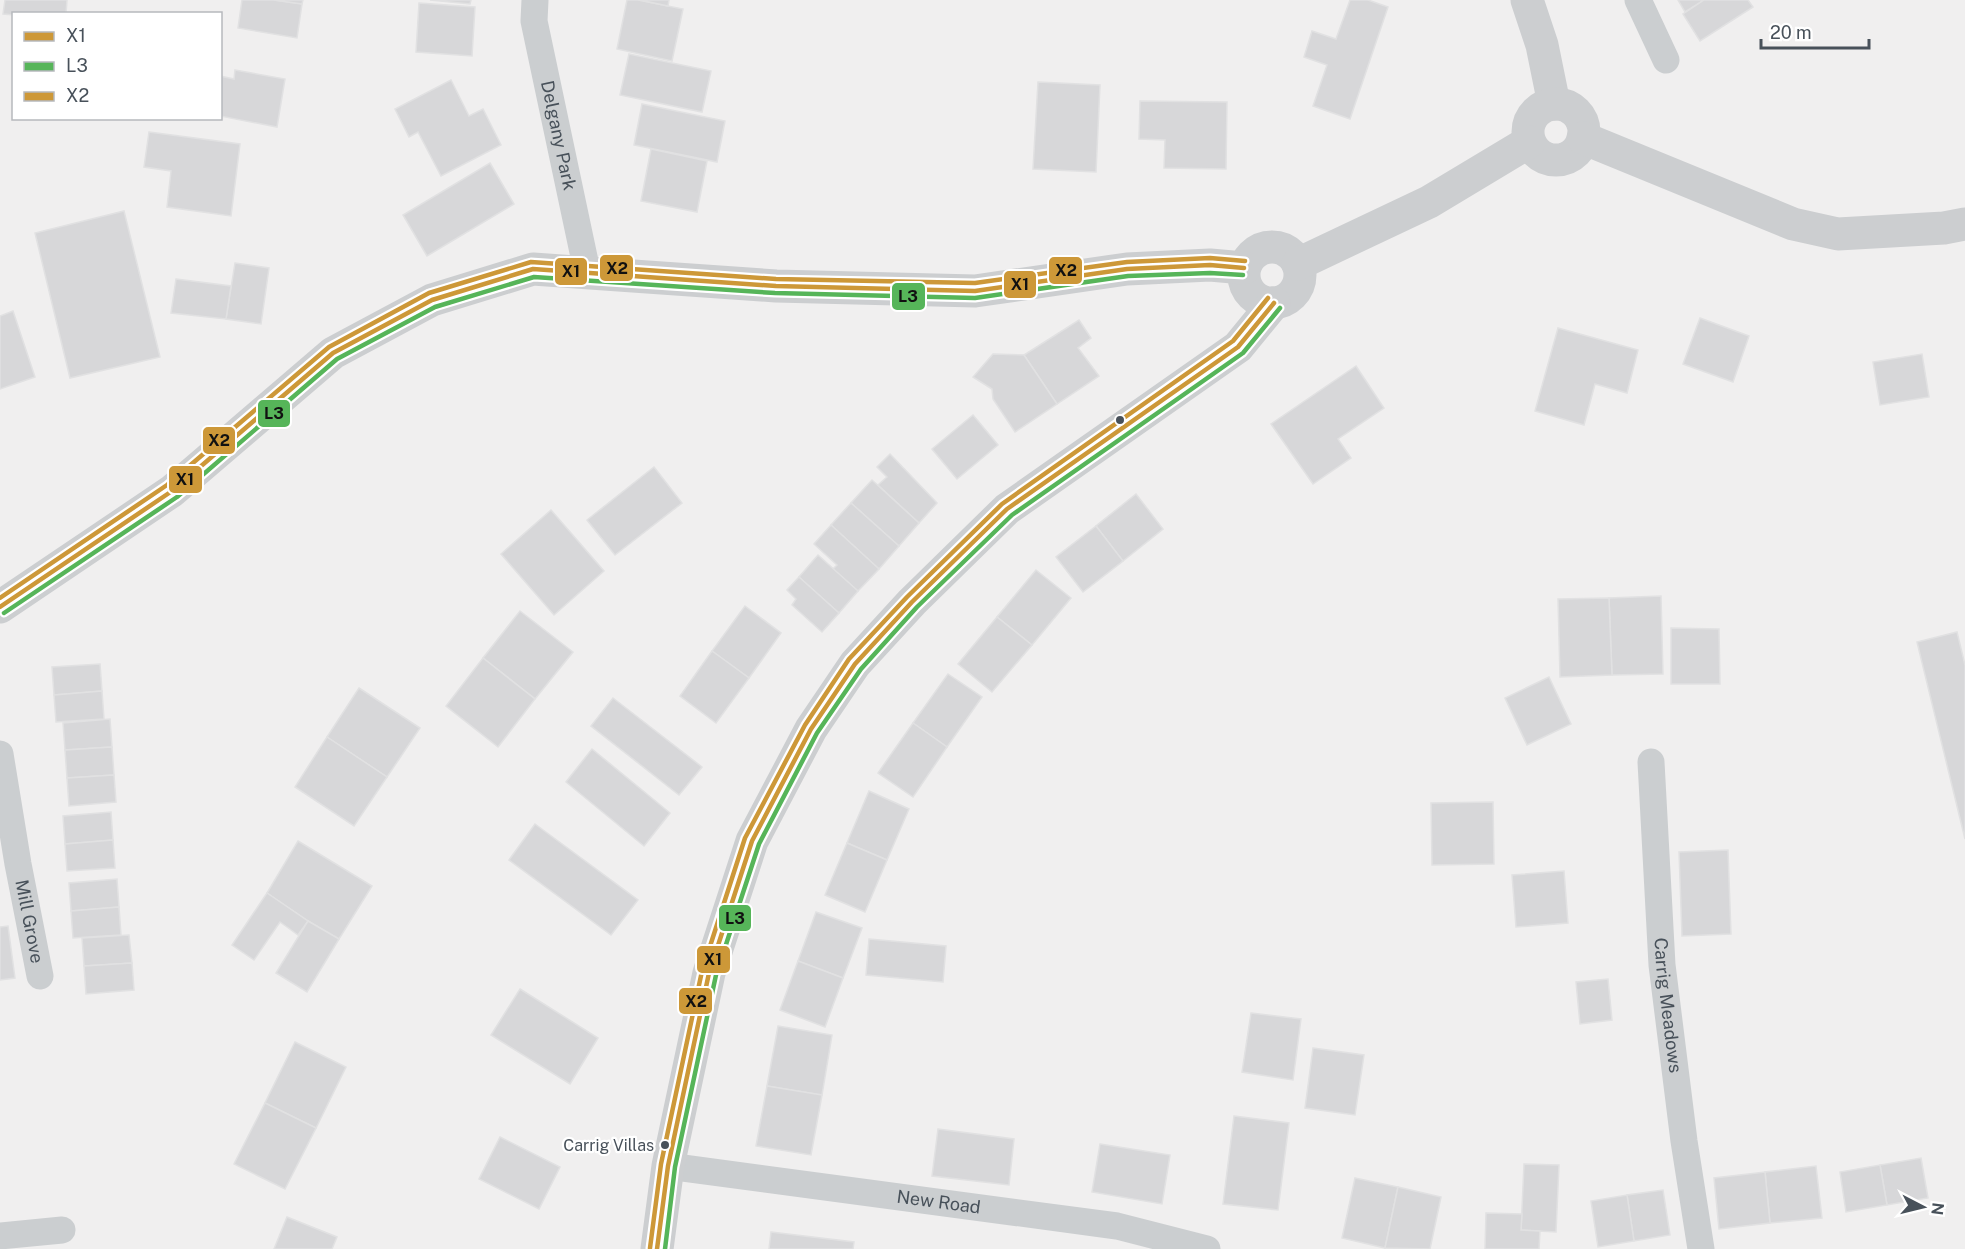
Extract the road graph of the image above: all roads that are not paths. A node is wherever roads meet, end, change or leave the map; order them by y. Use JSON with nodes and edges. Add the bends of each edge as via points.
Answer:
{"nodes":[{"id":1,"x":535,"y":0,"type":"edge"},
{"id":2,"x":1527,"y":0,"type":"edge"},
{"id":3,"x":1638,"y":0,"type":"edge"},
{"id":4,"x":1666,"y":60,"type":"dead end"},
{"id":5,"x":1554,"y":104,"type":"junction"},
{"id":6,"x":1583,"y":138,"type":"junction"},
{"id":7,"x":1529,"y":142,"type":"junction"},
{"id":8,"x":1965,"y":224,"type":"edge"},
{"id":9,"x":1298,"y":264,"type":"junction"},
{"id":10,"x":1245,"y":268,"type":"junction"},
{"id":11,"x":587,"y":271,"type":"junction"},
{"id":12,"x":1274,"y":303,"type":"junction"},
{"id":13,"x":0,"y":607,"type":"edge"},
{"id":14,"x":0,"y":754,"type":"edge"},
{"id":15,"x":1651,"y":762,"type":"dead end"},
{"id":16,"x":9,"y":865,"type":"edge"},
{"id":17,"x":40,"y":976,"type":"dead end"},
{"id":18,"x":668,"y":1166,"type":"junction"},
{"id":19,"x":62,"y":1230,"type":"dead end"},
{"id":20,"x":0,"y":1236,"type":"edge"},
{"id":21,"x":657,"y":1249,"type":"edge"},
{"id":22,"x":1207,"y":1249,"type":"edge"},
{"id":23,"x":1701,"y":1249,"type":"edge"}],
"edges":[{"from":1,"to":11,"type":"street","name":"Delgany Park","via":[[534,21]]},
{"from":2,"to":5,"type":"main road","via":[[1542,45]]},
{"from":3,"to":4,"type":"street"},
{"from":5,"to":6,"type":"main road","via":[[1562,104],[1577,114],[1582,121]]},
{"from":5,"to":7,"type":"main road","via":[[1545,105],[1532,117]]},
{"from":6,"to":7,"type":"main road","via":[[1574,153],[1557,160],[1541,156]]},
{"from":6,"to":8,"type":"main road","via":[[1800,226],[1838,234]]},
{"from":7,"to":9,"type":"main road","via":[[1430,202]]},
{"from":9,"to":10,"type":"main road","via":[[1286,251],[1270,247],[1254,253]]},
{"from":9,"to":12,"type":"main road","via":[[1296,290]]},
{"from":10,"to":11,"type":"main road","via":[[1210,265],[1127,269],[975,291],[776,286]]},
{"from":10,"to":12,"type":"main road","via":[[1250,293]]},
{"from":11,"to":13,"type":"main road","via":[[533,269],[432,300],[333,353],[172,491]]},
{"from":12,"to":18,"type":"main road","via":[[1238,347],[1007,510],[855,664],[811,729],[752,841],[709,973]]},
{"from":14,"to":16,"type":"street","name":"Mill Grove"},
{"from":15,"to":23,"type":"street","name":"Carrig Meadows","via":[[1662,965]]},
{"from":16,"to":17,"type":"street","name":"Mill Grove"},
{"from":18,"to":21,"type":"main road"},
{"from":18,"to":22,"type":"street","name":"New Road","via":[[1117,1226]]},
{"from":19,"to":20,"type":"street"}]}
